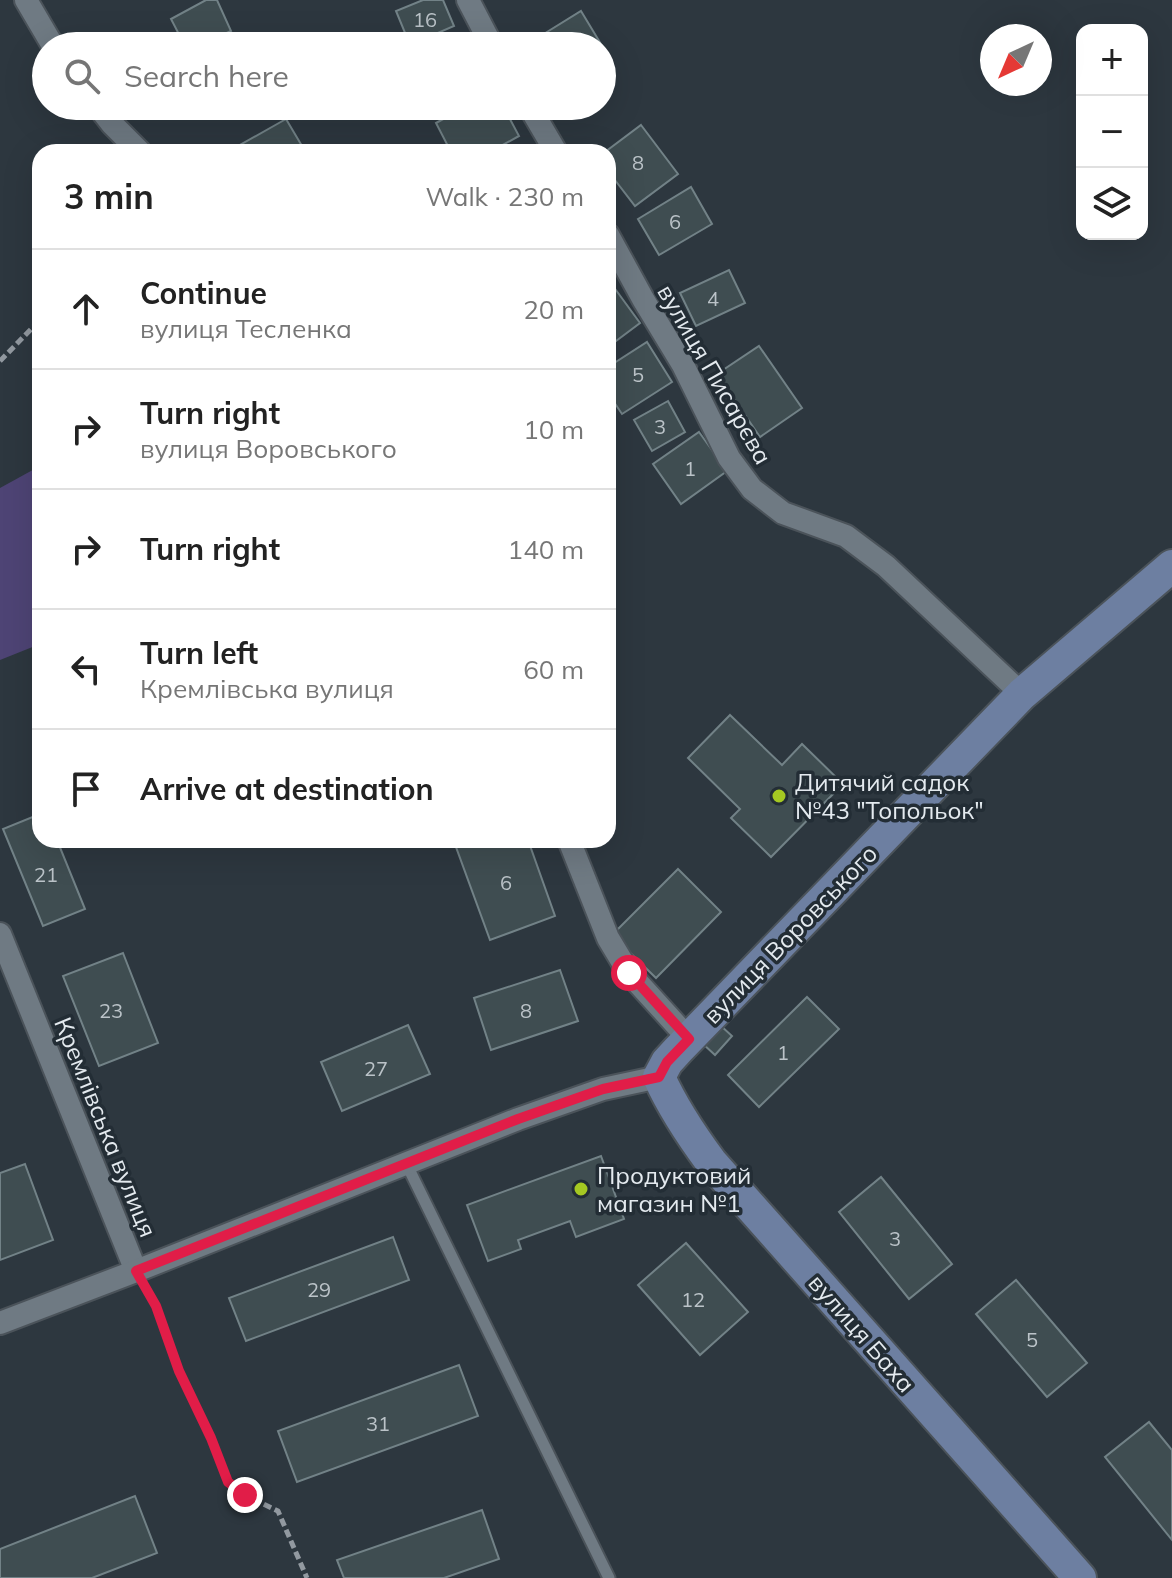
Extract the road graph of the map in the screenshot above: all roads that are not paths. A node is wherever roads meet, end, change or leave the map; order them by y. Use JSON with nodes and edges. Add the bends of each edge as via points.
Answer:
{"nodes":[{"id":1,"x":26,"y":0,"type":"edge"},
{"id":2,"x":468,"y":0,"type":"edge"},
{"id":3,"x":45,"y":32,"type":"edge"},
{"id":4,"x":485,"y":32,"type":"edge"},
{"id":5,"x":109,"y":120,"type":"edge"},
{"id":6,"x":537,"y":120,"type":"edge"},
{"id":7,"x":132,"y":144,"type":"edge"},
{"id":8,"x":551,"y":144,"type":"edge"},
{"id":9,"x":616,"y":250,"type":"edge"},
{"id":10,"x":1172,"y":566,"type":"edge"},
{"id":11,"x":1022,"y":694,"type":"junction"},
{"id":12,"x":572,"y":848,"type":"edge"},
{"id":13,"x":0,"y":934,"type":"edge"},
{"id":14,"x":689,"y":1039,"type":"junction"},
{"id":15,"x":659,"y":1077,"type":"junction"},
{"id":16,"x":406,"y":1163,"type":"junction"},
{"id":17,"x":136,"y":1271,"type":"junction"},
{"id":18,"x":0,"y":1323,"type":"edge"},
{"id":19,"x":609,"y":1578,"type":"edge"},
{"id":20,"x":1080,"y":1578,"type":"edge"}],
"edges":[{"from":1,"to":3,"type":"street"},
{"from":2,"to":4,"type":"street"},
{"from":5,"to":7,"type":"street"},
{"from":6,"to":8,"type":"street"},
{"from":9,"to":11,"type":"street","name":"вулиця Писарєва","via":[[729,458],[752,489],[783,513],[846,536],[939,614]]},
{"from":10,"to":11,"type":"street","name":"вулиця Воровського"},
{"from":11,"to":14,"type":"street","name":"вулиця Воровського"},
{"from":12,"to":14,"type":"street","via":[[608,938],[629,973]]},
{"from":13,"to":17,"type":"street","name":"Кремлівська вулиця"},
{"from":14,"to":15,"type":"street","name":"вулиця Воровського"},
{"from":15,"to":16,"type":"street","via":[[603,1089]]},
{"from":15,"to":20,"type":"street","name":"вулиця Баха","via":[[711,1162]]},
{"from":16,"to":17,"type":"street"},
{"from":16,"to":19,"type":"lane"},
{"from":17,"to":18,"type":"street"}]}
